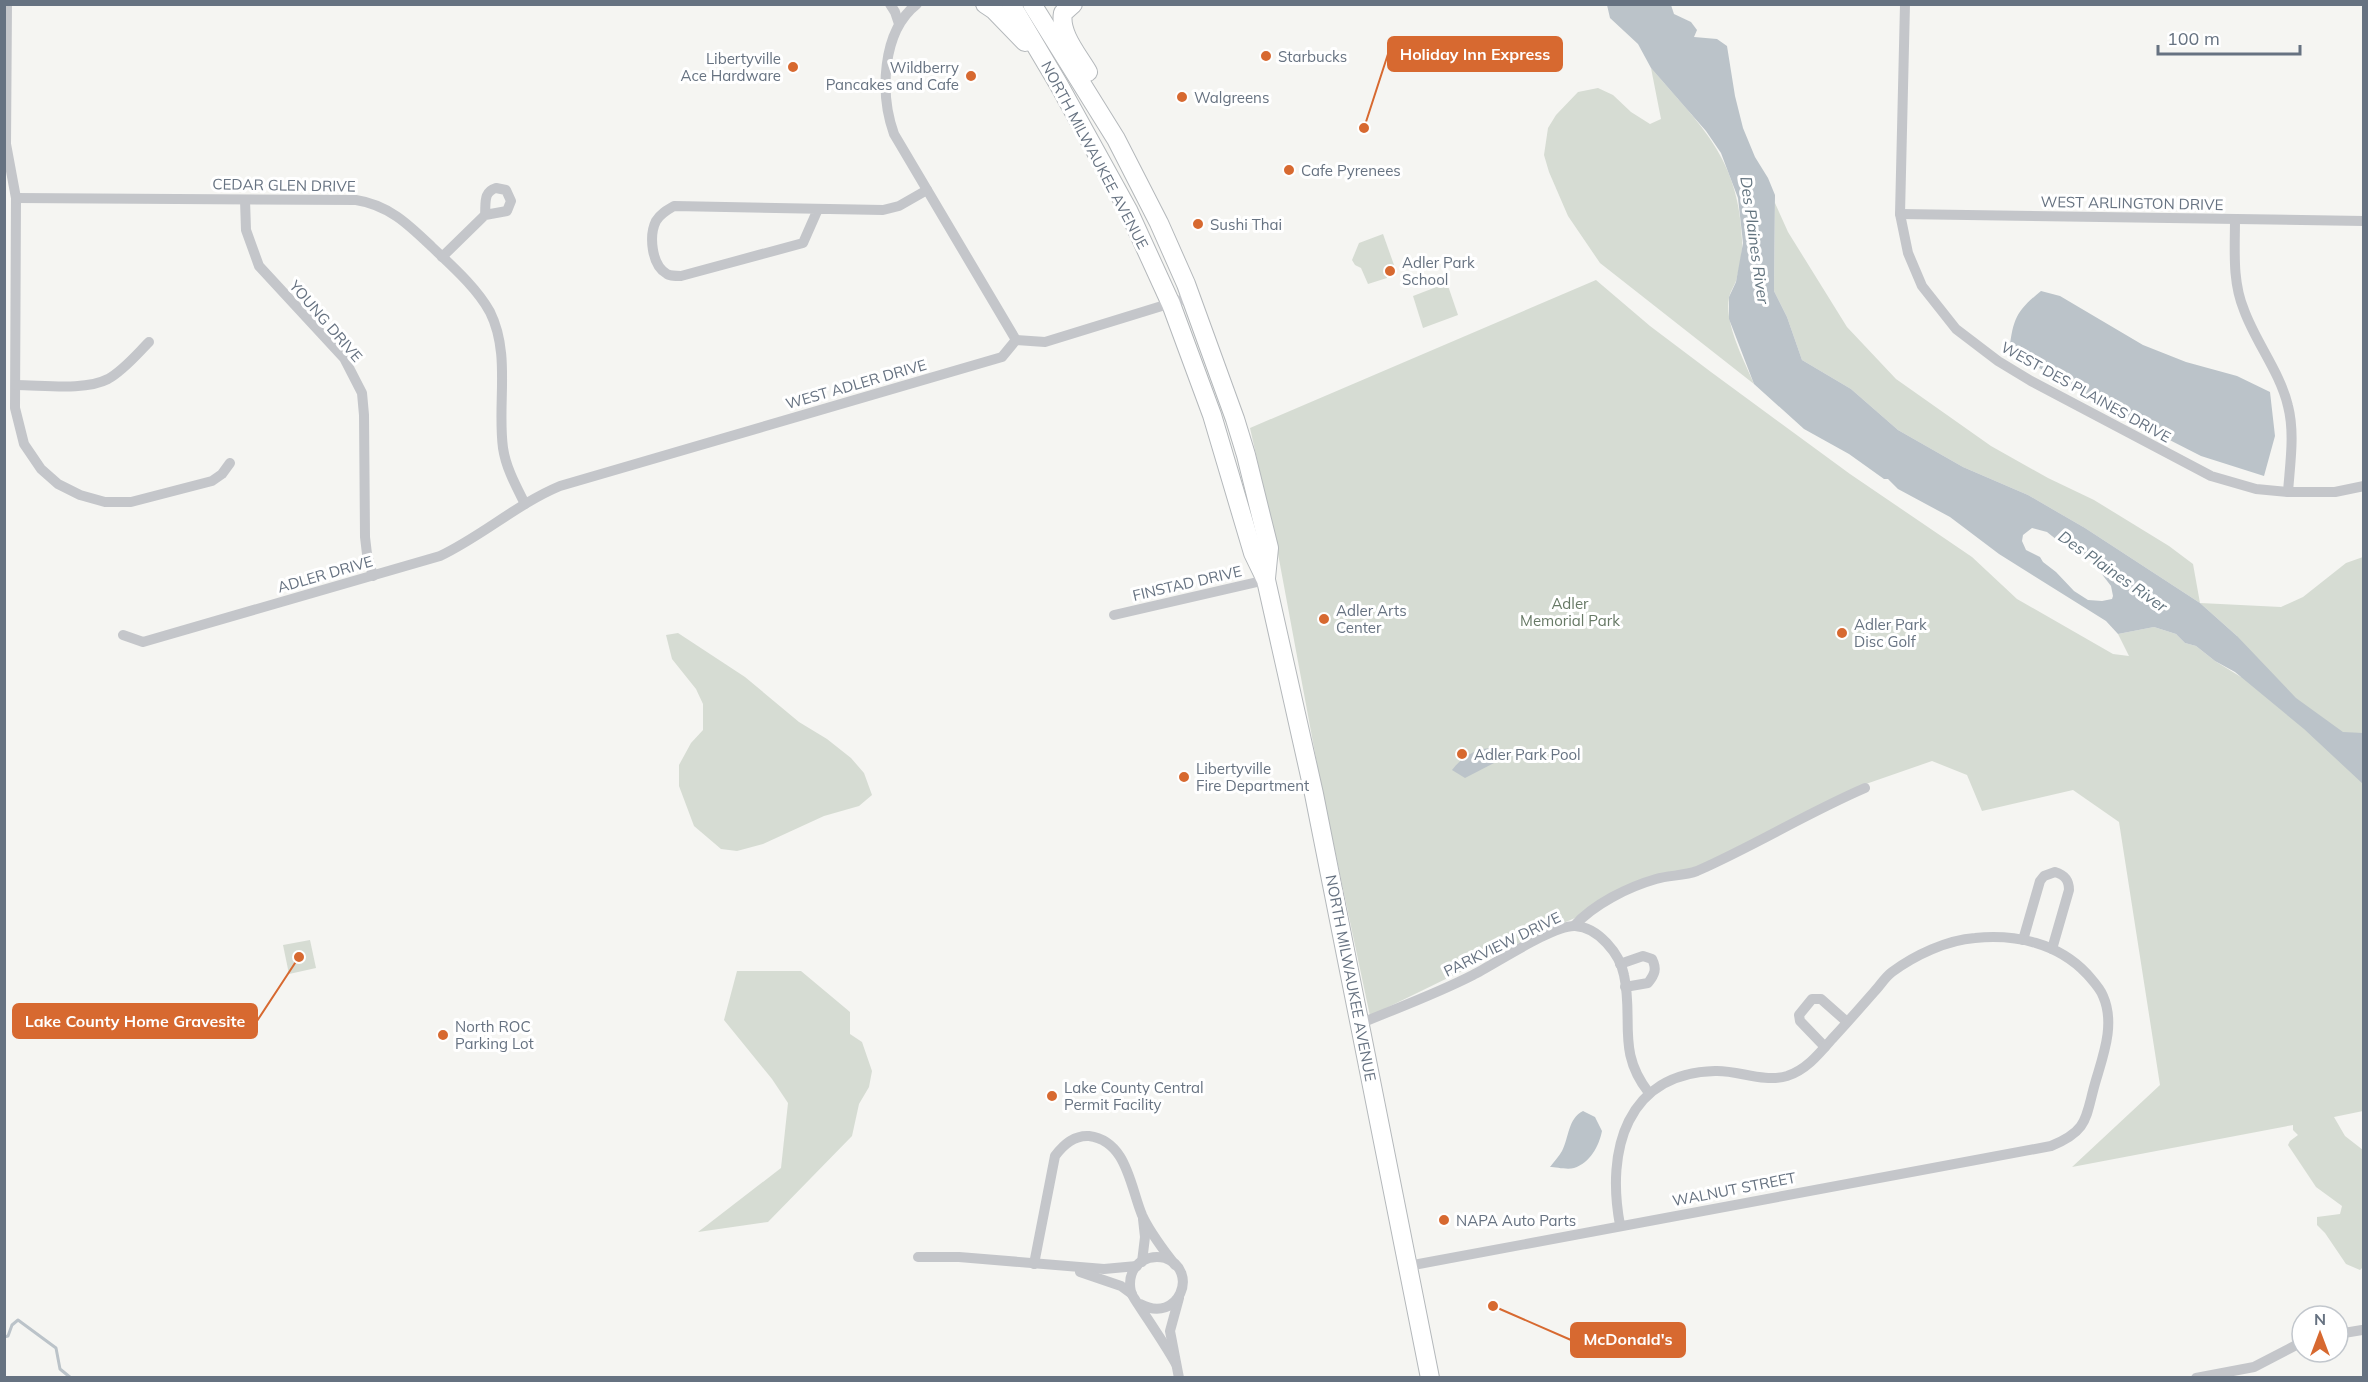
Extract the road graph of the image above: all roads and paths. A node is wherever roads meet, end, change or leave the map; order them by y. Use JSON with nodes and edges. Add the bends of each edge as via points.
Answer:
{"nodes":[{"id":1,"x":7,"y":4,"type":"edge"},
{"id":2,"x":890,"y":4,"type":"edge"},
{"id":3,"x":917,"y":4,"type":"edge"},
{"id":4,"x":985,"y":4,"type":"edge"},
{"id":5,"x":1011,"y":4,"type":"edge"},
{"id":6,"x":1032,"y":4,"type":"edge"},
{"id":7,"x":1073,"y":4,"type":"edge"},
{"id":8,"x":1905,"y":4,"type":"edge"},
{"id":9,"x":899,"y":24,"type":"junction"},
{"id":10,"x":1037,"y":47,"type":"junction"},
{"id":11,"x":1116,"y":139,"type":"junction"},
{"id":12,"x":927,"y":190,"type":"junction"},
{"id":13,"x":16,"y":198,"type":"junction"},
{"id":14,"x":244,"y":200,"type":"junction"},
{"id":15,"x":819,"y":209,"type":"junction"},
{"id":16,"x":1900,"y":214,"type":"junction"},
{"id":17,"x":485,"y":215,"type":"dead end"},
{"id":18,"x":2235,"y":219,"type":"junction"},
{"id":19,"x":2364,"y":221,"type":"edge"},
{"id":20,"x":442,"y":257,"type":"junction"},
{"id":21,"x":1191,"y":297,"type":"junction"},
{"id":22,"x":1171,"y":304,"type":"junction"},
{"id":23,"x":1016,"y":339,"type":"junction"},
{"id":24,"x":149,"y":342,"type":"dead end"},
{"id":25,"x":16,"y":385,"type":"junction"},
{"id":26,"x":231,"y":463,"type":"dead end"},
{"id":27,"x":2364,"y":486,"type":"edge"},
{"id":28,"x":2288,"y":492,"type":"junction"},
{"id":29,"x":525,"y":504,"type":"junction"},
{"id":30,"x":373,"y":576,"type":"junction"},
{"id":31,"x":1266,"y":580,"type":"junction"},
{"id":32,"x":1114,"y":615,"type":"dead end"},
{"id":33,"x":123,"y":635,"type":"dead end"},
{"id":34,"x":1864,"y":788,"type":"dead end"},
{"id":35,"x":1574,"y":926,"type":"junction"},
{"id":36,"x":2023,"y":940,"type":"junction"},
{"id":37,"x":2052,"y":949,"type":"junction"},
{"id":38,"x":1620,"y":964,"type":"junction"},
{"id":39,"x":1625,"y":987,"type":"junction"},
{"id":40,"x":1847,"y":1022,"type":"junction"},
{"id":41,"x":1359,"y":1024,"type":"junction"},
{"id":42,"x":1825,"y":1047,"type":"junction"},
{"id":43,"x":1649,"y":1093,"type":"junction"},
{"id":44,"x":1143,"y":1216,"type":"junction"},
{"id":45,"x":1620,"y":1226,"type":"junction"},
{"id":46,"x":918,"y":1257,"type":"dead end"},
{"id":47,"x":1034,"y":1264,"type":"junction"},
{"id":48,"x":1139,"y":1264,"type":"junction"},
{"id":49,"x":1175,"y":1264,"type":"junction"},
{"id":50,"x":1053,"y":1265,"type":"junction"},
{"id":51,"x":1408,"y":1266,"type":"junction"},
{"id":52,"x":1132,"y":1294,"type":"junction"},
{"id":53,"x":1179,"y":1298,"type":"junction"},
{"id":54,"x":1140,"y":1304,"type":"junction"},
{"id":55,"x":2290,"y":1348,"type":"edge"},
{"id":56,"x":1176,"y":1364,"type":"junction"},
{"id":57,"x":2209,"y":1376,"type":"edge"},
{"id":58,"x":1179,"y":1377,"type":"edge"},
{"id":59,"x":1430,"y":1377,"type":"edge"},
{"id":60,"x":2196,"y":1377,"type":"edge"}],
"edges":[{"from":1,"to":13,"type":"street","via":[[6,144]]},
{"from":2,"to":9,"type":"street"},
{"from":3,"to":9,"type":"street"},
{"from":4,"to":10,"type":"main road","via":[[1028,46]]},
{"from":5,"to":10,"type":"main road","name":"NORTH MILWAUKEE AVENUE"},
{"from":6,"to":11,"type":"main road","name":"NORTH MILWAUKEE AVENUE"},
{"from":7,"to":11,"type":"main road","via":[[1063,13],[1063,28],[1112,115]]},
{"from":8,"to":16,"type":"street","name":"WEST DES PLAINES DRIVE"},
{"from":9,"to":12,"type":"street","via":[[888,53],[889,119]]},
{"from":10,"to":22,"type":"main road","name":"NORTH MILWAUKEE AVENUE","via":[[1128,210]]},
{"from":11,"to":21,"type":"main road","name":"NORTH MILWAUKEE AVENUE"},
{"from":12,"to":15,"type":"street","via":[[883,210]]},
{"from":12,"to":23,"type":"street"},
{"from":13,"to":14,"type":"street","name":"CEDAR GLEN DRIVE"},
{"from":13,"to":25,"type":"street"},
{"from":14,"to":20,"type":"street","name":"CEDAR GLEN DRIVE","via":[[369,202],[399,216]]},
{"from":14,"to":30,"type":"street","name":"YOUNG DRIVE","via":[[246,230],[259,266],[344,358],[362,393],[365,537]]},
{"from":15,"to":15,"type":"street","via":[[674,206],[656,222],[654,254],[668,274],[681,276],[802,243]]},
{"from":16,"to":18,"type":"street","name":"WEST ARLINGTON DRIVE"},
{"from":16,"to":28,"type":"street","name":"WEST DES PLAINES DRIVE","via":[[1908,253],[1922,286],[1942,313],[1976,346],[2031,381],[2211,476],[2256,489]]},
{"from":17,"to":20,"type":"street"},
{"from":18,"to":19,"type":"street","name":"WEST ARLINGTON DRIVE"},
{"from":18,"to":28,"type":"street","via":[[2238,293],[2288,405],[2292,429]]},
{"from":20,"to":29,"type":"street","name":"CEDAR GLEN DRIVE","via":[[486,305],[497,329],[503,446],[507,466]]},
{"from":21,"to":22,"type":"street"},
{"from":21,"to":31,"type":"main road","name":"NORTH MILWAUKEE AVENUE","via":[[1246,454],[1269,548]]},
{"from":22,"to":23,"type":"street","via":[[1045,342]]},
{"from":22,"to":31,"type":"main road","name":"NORTH MILWAUKEE AVENUE","via":[[1212,415],[1252,553]]},
{"from":23,"to":29,"type":"street","name":"WEST ADLER DRIVE","via":[[1002,357],[560,486]]},
{"from":24,"to":25,"type":"street","via":[[125,366],[98,383]]},
{"from":25,"to":26,"type":"street","via":[[15,408],[27,449],[49,477],[80,495],[105,502],[131,502],[212,481]]},
{"from":27,"to":28,"type":"street","name":"WEST DES PLAINES DRIVE","via":[[2335,492]]},
{"from":29,"to":30,"type":"street","name":"ADLER DRIVE","via":[[440,556]]},
{"from":30,"to":33,"type":"street","name":"ADLER DRIVE","via":[[143,642]]},
{"from":31,"to":32,"type":"street","name":"FINSTAD DRIVE"},
{"from":31,"to":41,"type":"main road","name":"NORTH MILWAUKEE AVENUE","via":[[1313,789]]},
{"from":34,"to":35,"type":"street","via":[[1694,872],[1635,887],[1603,903]]},
{"from":35,"to":38,"type":"street","name":"PARKVIEW DRIVE","via":[[1599,936]]},
{"from":35,"to":41,"type":"street","name":"PARKVIEW DRIVE","via":[[1564,927],[1473,975]]},
{"from":36,"to":37,"type":"street"},
{"from":36,"to":37,"type":"street","via":[[2040,881],[2055,872],[2066,878],[2069,890]]},
{"from":36,"to":40,"type":"street","via":[[1975,938],[1929,951],[1892,972]]},
{"from":37,"to":45,"type":"street","name":"WALNUT STREET","via":[[2077,963],[2092,980],[2103,996],[2107,1016],[2108,1037],[2086,1117],[2079,1130],[2066,1140],[2051,1146]]},
{"from":38,"to":39,"type":"street","name":"PARKVIEW DRIVE"},
{"from":38,"to":39,"type":"street","via":[[1643,956],[1652,959],[1656,966],[1648,983]]},
{"from":39,"to":43,"type":"street","name":"PARKVIEW DRIVE","via":[[1630,1059]]},
{"from":40,"to":42,"type":"street"},
{"from":40,"to":42,"type":"street","via":[[1821,999],[1812,999],[1804,1006],[1800,1021]]},
{"from":41,"to":51,"type":"main road","name":"NORTH MILWAUKEE AVENUE"},
{"from":42,"to":43,"type":"street","via":[[1805,1067],[1784,1077],[1704,1072],[1682,1076]]},
{"from":43,"to":45,"type":"street","via":[[1621,1136],[1616,1182]]},
{"from":44,"to":47,"type":"street","via":[[1119,1154],[1110,1143],[1085,1136],[1073,1139],[1055,1156]]},
{"from":44,"to":48,"type":"street","via":[[1145,1237]]},
{"from":44,"to":49,"type":"street"},
{"from":45,"to":51,"type":"street","name":"WALNUT STREET"},
{"from":46,"to":47,"type":"street"},
{"from":47,"to":50,"type":"street"},
{"from":48,"to":49,"type":"street","via":[[1160,1257]]},
{"from":48,"to":50,"type":"street","via":[[1104,1269]]},
{"from":48,"to":52,"type":"street","via":[[1130,1281]]},
{"from":49,"to":53,"type":"street","via":[[1183,1280]]},
{"from":50,"to":52,"type":"street","via":[[1106,1280]]},
{"from":51,"to":59,"type":"main road","name":"NORTH MILWAUKEE AVENUE"},
{"from":52,"to":54,"type":"street"},
{"from":53,"to":54,"type":"street","via":[[1165,1308]]},
{"from":53,"to":56,"type":"street","via":[[1170,1331]]},
{"from":54,"to":56,"type":"street"},
{"from":55,"to":57,"type":"street","via":[[2254,1367]]},
{"from":56,"to":58,"type":"street"},
{"from":57,"to":60,"type":"street"}]}
